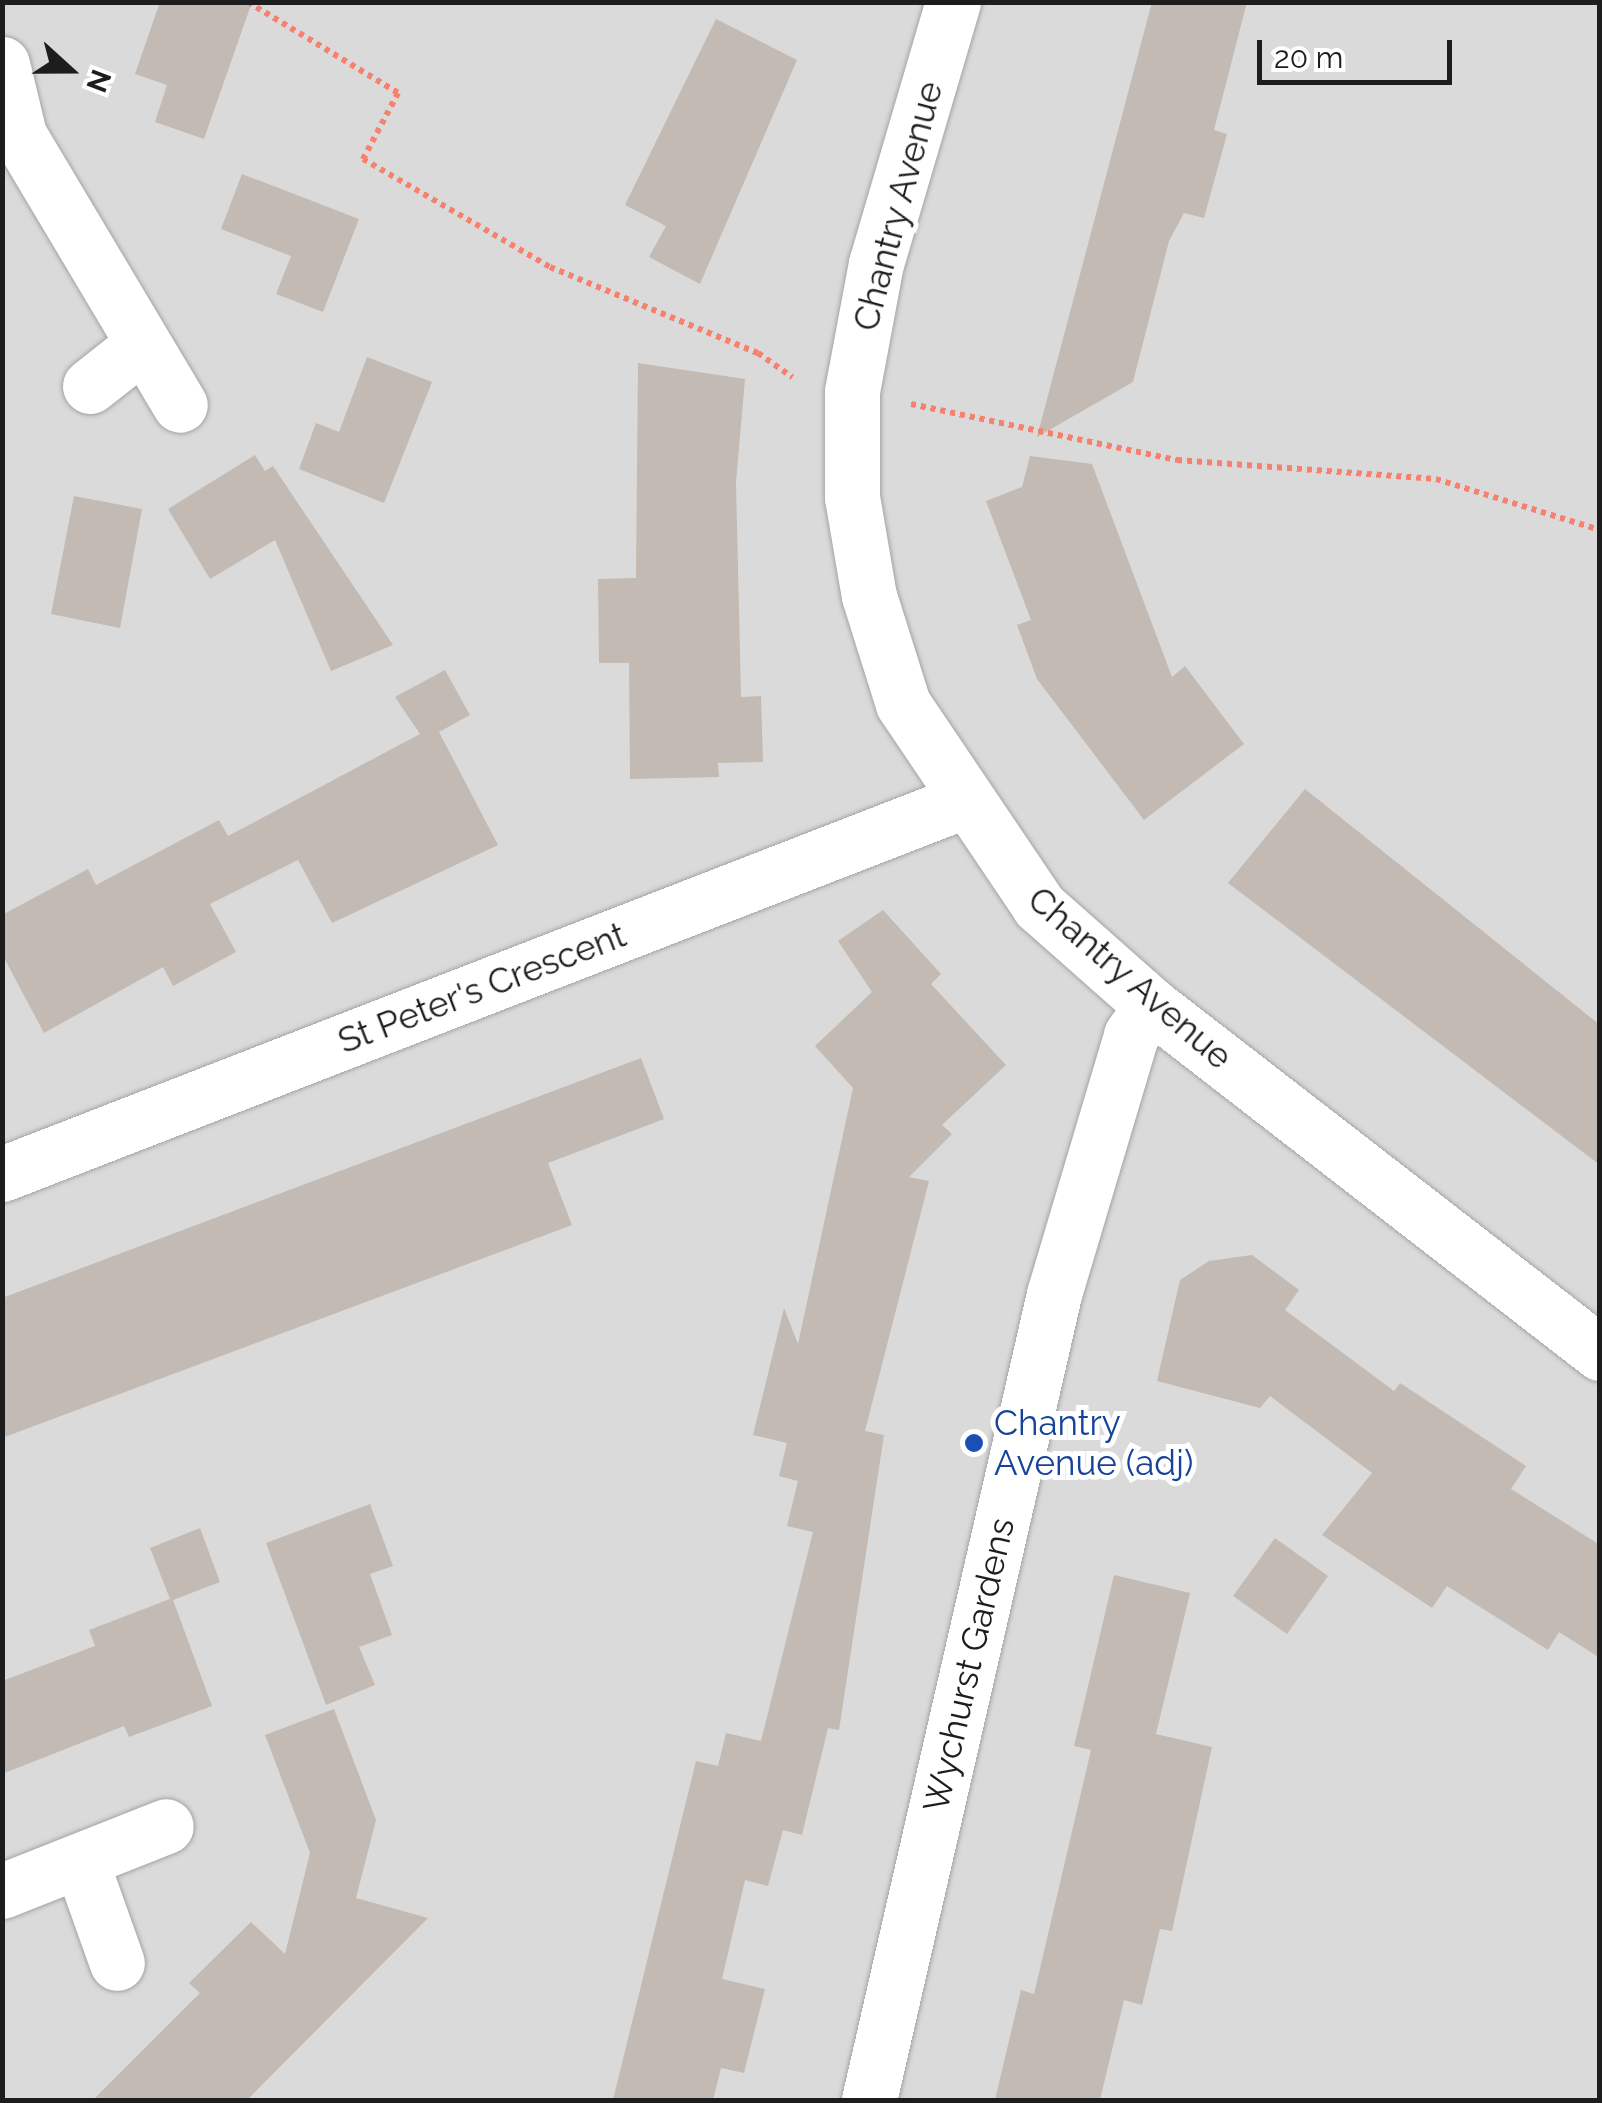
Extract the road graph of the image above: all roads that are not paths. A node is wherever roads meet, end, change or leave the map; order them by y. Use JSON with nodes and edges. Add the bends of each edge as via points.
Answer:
{"nodes":[{"id":1,"x":954,"y":2,"type":"edge"},
{"id":2,"x":2,"y":64,"type":"edge"},
{"id":3,"x":142,"y":346,"type":"junction"},
{"id":4,"x":90,"y":386,"type":"dead end"},
{"id":5,"x":180,"y":405,"type":"dead end"},
{"id":6,"x":961,"y":802,"type":"junction"},
{"id":7,"x":1152,"y":1006,"type":"junction"},
{"id":8,"x":2,"y":1174,"type":"edge"},
{"id":9,"x":1600,"y":1352,"type":"edge"},
{"id":10,"x":166,"y":1826,"type":"dead end"},
{"id":11,"x":81,"y":1862,"type":"junction"},
{"id":12,"x":2,"y":1891,"type":"edge"},
{"id":13,"x":117,"y":1963,"type":"dead end"},
{"id":14,"x":869,"y":2100,"type":"edge"}],
"edges":[{"from":1,"to":6,"type":"street","name":"Chantry Avenue","via":[[876,263],[852,391],[852,497],[869,596],[903,704]]},
{"from":2,"to":3,"type":"street","via":[[19,135]]},
{"from":3,"to":4,"type":"street"},
{"from":3,"to":5,"type":"street"},
{"from":6,"to":7,"type":"street","name":"Chantry Avenue","via":[[1039,906]]},
{"from":6,"to":8,"type":"street","name":"St Peter's Crescent"},
{"from":7,"to":9,"type":"street","name":"Chantry Avenue"},
{"from":7,"to":14,"type":"street","name":"Wychurst Gardens","via":[[1131,1035],[1054,1294]]},
{"from":10,"to":11,"type":"street"},
{"from":11,"to":12,"type":"street"},
{"from":11,"to":13,"type":"street"}]}
